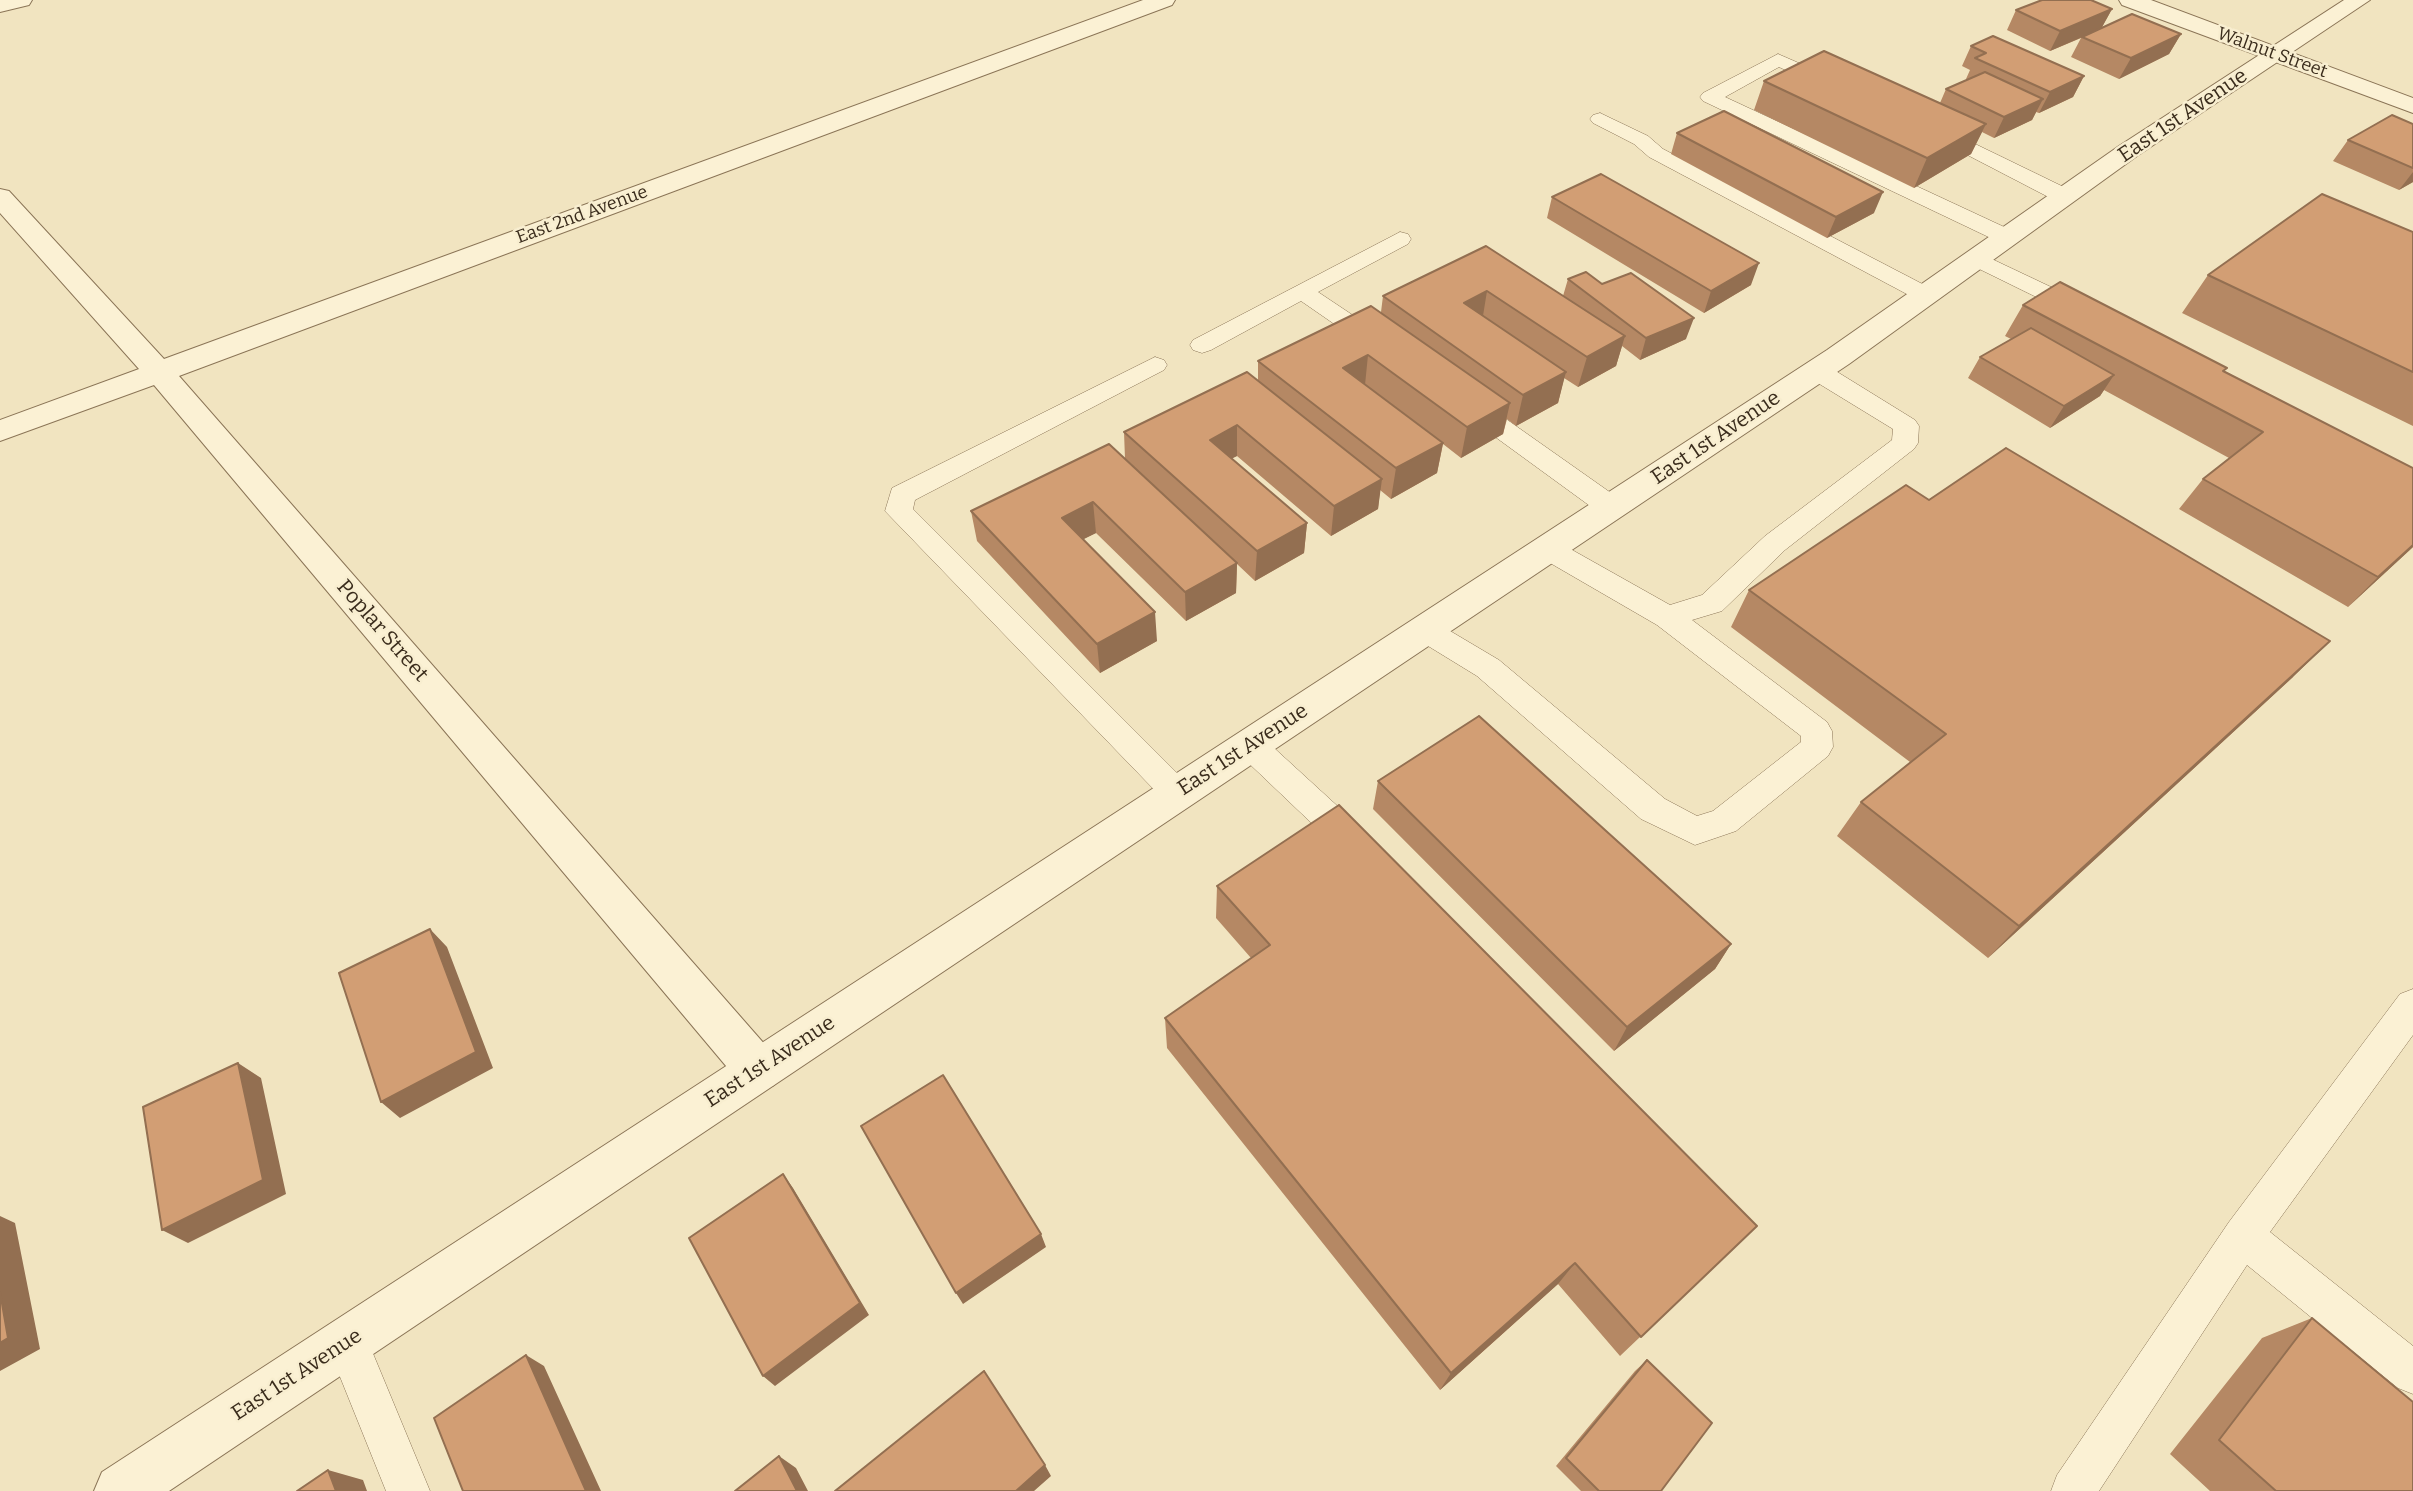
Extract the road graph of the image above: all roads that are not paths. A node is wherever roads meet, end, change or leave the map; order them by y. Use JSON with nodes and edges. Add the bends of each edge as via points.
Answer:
{"nodes":[{"id":1,"x":21,"y":0,"type":"edge"},
{"id":2,"x":1164,"y":0,"type":"edge"},
{"id":3,"x":2130,"y":0,"type":"edge"},
{"id":4,"x":2359,"y":0,"type":"edge"},
{"id":5,"x":0,"y":5,"type":"edge"},
{"id":6,"x":2275,"y":54,"type":"junction"},
{"id":7,"x":1854,"y":94,"type":"edge"},
{"id":8,"x":2413,"y":106,"type":"edge"},
{"id":9,"x":1600,"y":119,"type":"dead end"},
{"id":10,"x":1917,"y":122,"type":"edge"},
{"id":11,"x":2064,"y":196,"type":"junction"},
{"id":12,"x":0,"y":197,"type":"edge"},
{"id":13,"x":1400,"y":239,"type":"dead end"},
{"id":14,"x":1992,"y":248,"type":"junction"},
{"id":15,"x":1302,"y":291,"type":"junction"},
{"id":16,"x":1926,"y":295,"type":"junction"},
{"id":17,"x":2102,"y":320,"type":"edge"},
{"id":18,"x":1202,"y":345,"type":"dead end"},
{"id":19,"x":1395,"y":354,"type":"edge"},
{"id":20,"x":1154,"y":365,"type":"dead end"},
{"id":21,"x":1817,"y":371,"type":"junction"},
{"id":22,"x":159,"y":372,"type":"junction"},
{"id":23,"x":1450,"y":393,"type":"edge"},
{"id":24,"x":0,"y":431,"type":"edge"},
{"id":25,"x":1611,"y":508,"type":"junction"},
{"id":26,"x":1548,"y":549,"type":"junction"},
{"id":27,"x":1667,"y":617,"type":"junction"},
{"id":28,"x":1425,"y":630,"type":"junction"},
{"id":29,"x":1250,"y":745,"type":"junction"},
{"id":30,"x":1177,"y":793,"type":"junction"},
{"id":31,"x":1382,"y":868,"type":"edge"},
{"id":32,"x":2413,"y":1006,"type":"edge"},
{"id":33,"x":758,"y":1070,"type":"junction"},
{"id":34,"x":2243,"y":1236,"type":"junction"},
{"id":35,"x":347,"y":1342,"type":"junction"},
{"id":36,"x":2413,"y":1373,"type":"edge"},
{"id":37,"x":121,"y":1491,"type":"edge"},
{"id":38,"x":408,"y":1491,"type":"edge"},
{"id":39,"x":2073,"y":1491,"type":"edge"}],
"edges":[{"from":1,"to":5,"type":"street"},
{"from":2,"to":22,"type":"street","name":"East 2nd Avenue"},
{"from":3,"to":6,"type":"street","name":"Walnut Street"},
{"from":4,"to":6,"type":"street","name":"East 1st Avenue"},
{"from":6,"to":8,"type":"street","name":"Walnut Street"},
{"from":6,"to":11,"type":"street","name":"East 1st Avenue"},
{"from":7,"to":14,"type":"lane","via":[[1778,60],[1710,97]]},
{"from":9,"to":16,"type":"lane"},
{"from":10,"to":11,"type":"lane"},
{"from":11,"to":14,"type":"street","name":"East 1st Avenue"},
{"from":12,"to":22,"type":"street","name":"Poplar Street"},
{"from":13,"to":15,"type":"lane"},
{"from":14,"to":16,"type":"street","name":"East 1st Avenue"},
{"from":14,"to":17,"type":"lane"},
{"from":15,"to":18,"type":"lane"},
{"from":15,"to":19,"type":"lane"},
{"from":16,"to":21,"type":"street","name":"East 1st Avenue"},
{"from":20,"to":30,"type":"lane","via":[[902,495],[899,511]]},
{"from":21,"to":25,"type":"street","name":"East 1st Avenue"},
{"from":21,"to":27,"type":"lane","via":[[1906,426],[1905,443],[1775,542],[1712,603]]},
{"from":22,"to":24,"type":"street","name":"East 2nd Avenue"},
{"from":22,"to":33,"type":"street","name":"Poplar Street"},
{"from":23,"to":25,"type":"lane"},
{"from":25,"to":26,"type":"street","name":"East 1st Avenue"},
{"from":26,"to":27,"type":"lane"},
{"from":26,"to":28,"type":"street","name":"East 1st Avenue"},
{"from":27,"to":28,"type":"lane","via":[[1816,731],[1817,747],[1724,821],[1695,831],[1653,809],[1488,668]]},
{"from":28,"to":29,"type":"street","name":"East 1st Avenue"},
{"from":29,"to":30,"type":"street","name":"East 1st Avenue"},
{"from":29,"to":31,"type":"lane"},
{"from":30,"to":33,"type":"street","name":"East 1st Avenue"},
{"from":32,"to":34,"type":"lane"},
{"from":33,"to":35,"type":"street","name":"East 1st Avenue"},
{"from":34,"to":36,"type":"lane"},
{"from":34,"to":39,"type":"lane"},
{"from":35,"to":37,"type":"street","name":"East 1st Avenue"},
{"from":35,"to":38,"type":"lane"}]}
